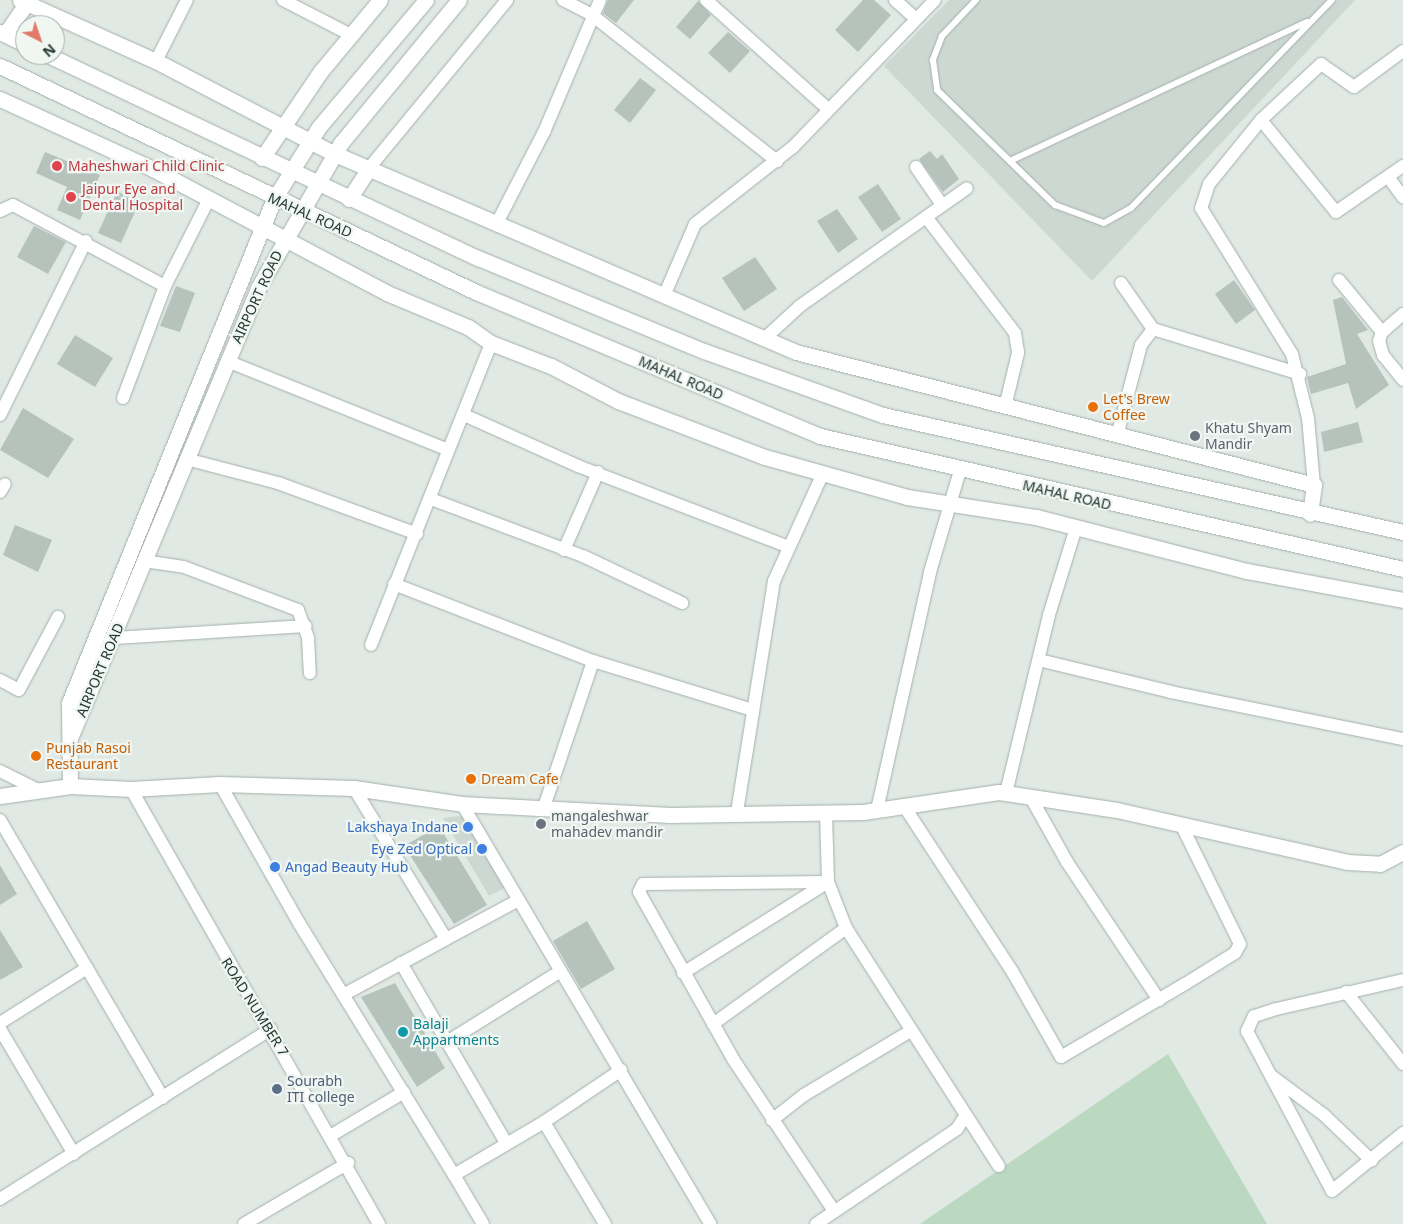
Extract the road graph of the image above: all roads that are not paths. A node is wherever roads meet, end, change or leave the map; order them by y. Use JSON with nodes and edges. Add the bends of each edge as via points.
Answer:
{"nodes":[{"id":1,"x":187,"y":0,"type":"edge"},
{"id":2,"x":283,"y":0,"type":"edge"},
{"id":3,"x":380,"y":0,"type":"edge"},
{"id":4,"x":426,"y":0,"type":"edge"},
{"id":5,"x":459,"y":0,"type":"edge"},
{"id":6,"x":507,"y":0,"type":"edge"},
{"id":7,"x":563,"y":0,"type":"edge"},
{"id":8,"x":600,"y":0,"type":"edge"},
{"id":9,"x":706,"y":0,"type":"edge"},
{"id":10,"x":895,"y":0,"type":"edge"},
{"id":11,"x":935,"y":0,"type":"edge"},
{"id":12,"x":976,"y":0,"type":"edge"},
{"id":13,"x":1332,"y":0,"type":"edge"},
{"id":14,"x":26,"y":1,"type":"edge"},
{"id":15,"x":592,"y":15,"type":"junction"},
{"id":16,"x":916,"y":19,"type":"junction"},
{"id":17,"x":1313,"y":20,"type":"junction"},
{"id":18,"x":3,"y":33,"type":"edge"},
{"id":19,"x":351,"y":35,"type":"junction"},
{"id":20,"x":15,"y":39,"type":"edge"},
{"id":21,"x":1403,"y":51,"type":"edge"},
{"id":22,"x":156,"y":62,"type":"junction"},
{"id":23,"x":65,"y":63,"type":"edge"},
{"id":24,"x":0,"y":66,"type":"edge"},
{"id":25,"x":0,"y":99,"type":"edge"},
{"id":26,"x":828,"y":109,"type":"junction"},
{"id":27,"x":1261,"y":120,"type":"junction"},
{"id":28,"x":284,"y":128,"type":"junction"},
{"id":29,"x":309,"y":142,"type":"junction"},
{"id":30,"x":335,"y":154,"type":"junction"},
{"id":31,"x":262,"y":158,"type":"junction"},
{"id":32,"x":777,"y":161,"type":"junction"},
{"id":33,"x":1010,"y":161,"type":"junction"},
{"id":34,"x":1403,"y":166,"type":"edge"},
{"id":35,"x":370,"y":167,"type":"junction"},
{"id":36,"x":916,"y":167,"type":"dead end"},
{"id":37,"x":290,"y":169,"type":"junction"},
{"id":38,"x":1389,"y":178,"type":"junction"},
{"id":39,"x":317,"y":184,"type":"junction"},
{"id":40,"x":967,"y":188,"type":"dead end"},
{"id":41,"x":1403,"y":197,"type":"edge"},
{"id":42,"x":209,"y":199,"type":"junction"},
{"id":43,"x":274,"y":199,"type":"junction"},
{"id":44,"x":349,"y":199,"type":"junction"},
{"id":45,"x":942,"y":205,"type":"junction"},
{"id":46,"x":303,"y":210,"type":"junction"},
{"id":47,"x":0,"y":211,"type":"edge"},
{"id":48,"x":926,"y":216,"type":"junction"},
{"id":49,"x":496,"y":225,"type":"junction"},
{"id":50,"x":263,"y":228,"type":"junction"},
{"id":51,"x":284,"y":238,"type":"junction"},
{"id":52,"x":86,"y":241,"type":"junction"},
{"id":53,"x":1339,"y":280,"type":"dead end"},
{"id":54,"x":1121,"y":283,"type":"dead end"},
{"id":55,"x":165,"y":286,"type":"junction"},
{"id":56,"x":664,"y":296,"type":"junction"},
{"id":57,"x":1403,"y":314,"type":"edge"},
{"id":58,"x":1153,"y":329,"type":"junction"},
{"id":59,"x":1382,"y":332,"type":"junction"},
{"id":60,"x":764,"y":338,"type":"junction"},
{"id":61,"x":491,"y":344,"type":"junction"},
{"id":62,"x":227,"y":361,"type":"junction"},
{"id":63,"x":1300,"y":374,"type":"junction"},
{"id":64,"x":1403,"y":380,"type":"edge"},
{"id":65,"x":122,"y":398,"type":"dead end"},
{"id":66,"x":1004,"y":407,"type":"junction"},
{"id":67,"x":0,"y":415,"type":"edge"},
{"id":68,"x":464,"y":415,"type":"junction"},
{"id":69,"x":1117,"y":436,"type":"junction"},
{"id":70,"x":446,"y":449,"type":"junction"},
{"id":71,"x":186,"y":459,"type":"junction"},
{"id":72,"x":960,"y":471,"type":"junction"},
{"id":73,"x":598,"y":472,"type":"junction"},
{"id":74,"x":822,"y":475,"type":"junction"},
{"id":75,"x":1314,"y":485,"type":"junction"},
{"id":76,"x":432,"y":499,"type":"junction"},
{"id":77,"x":950,"y":506,"type":"junction"},
{"id":78,"x":1310,"y":514,"type":"junction"},
{"id":79,"x":1076,"y":528,"type":"junction"},
{"id":80,"x":1403,"y":532,"type":"edge"},
{"id":81,"x":417,"y":534,"type":"junction"},
{"id":82,"x":789,"y":547,"type":"junction"},
{"id":83,"x":564,"y":550,"type":"junction"},
{"id":84,"x":144,"y":561,"type":"junction"},
{"id":85,"x":1403,"y":569,"type":"edge"},
{"id":86,"x":394,"y":584,"type":"junction"},
{"id":87,"x":1403,"y":600,"type":"edge"},
{"id":88,"x":682,"y":603,"type":"dead end"},
{"id":89,"x":58,"y":617,"type":"dead end"},
{"id":90,"x":306,"y":626,"type":"junction"},
{"id":91,"x":115,"y":638,"type":"junction"},
{"id":92,"x":371,"y":645,"type":"dead end"},
{"id":93,"x":1039,"y":660,"type":"junction"},
{"id":94,"x":593,"y":661,"type":"junction"},
{"id":95,"x":310,"y":673,"type":"dead end"},
{"id":96,"x":0,"y":680,"type":"edge"},
{"id":97,"x":752,"y":710,"type":"junction"},
{"id":98,"x":1403,"y":738,"type":"edge"},
{"id":99,"x":67,"y":743,"type":"junction"},
{"id":100,"x":0,"y":771,"type":"edge"},
{"id":101,"x":220,"y":784,"type":"junction"},
{"id":102,"x":70,"y":786,"type":"junction"},
{"id":103,"x":354,"y":788,"type":"junction"},
{"id":104,"x":36,"y":789,"type":"junction"},
{"id":105,"x":131,"y":789,"type":"junction"},
{"id":106,"x":1006,"y":793,"type":"junction"},
{"id":107,"x":0,"y":796,"type":"edge"},
{"id":108,"x":1030,"y":796,"type":"junction"},
{"id":109,"x":462,"y":804,"type":"junction"},
{"id":110,"x":904,"y":806,"type":"junction"},
{"id":111,"x":543,"y":810,"type":"junction"},
{"id":112,"x":878,"y":810,"type":"junction"},
{"id":113,"x":737,"y":812,"type":"junction"},
{"id":114,"x":826,"y":814,"type":"junction"},
{"id":115,"x":0,"y":820,"type":"edge"},
{"id":116,"x":1182,"y":826,"type":"junction"},
{"id":117,"x":1403,"y":852,"type":"edge"},
{"id":118,"x":828,"y":882,"type":"junction"},
{"id":119,"x":516,"y":901,"type":"junction"},
{"id":120,"x":846,"y":928,"type":"junction"},
{"id":121,"x":446,"y":939,"type":"junction"},
{"id":122,"x":400,"y":963,"type":"junction"},
{"id":123,"x":87,"y":968,"type":"junction"},
{"id":124,"x":560,"y":972,"type":"junction"},
{"id":125,"x":683,"y":973,"type":"junction"},
{"id":126,"x":1403,"y":980,"type":"edge"},
{"id":127,"x":1346,"y":992,"type":"junction"},
{"id":128,"x":343,"y":995,"type":"junction"},
{"id":129,"x":1159,"y":1000,"type":"junction"},
{"id":130,"x":0,"y":1023,"type":"edge"},
{"id":131,"x":713,"y":1024,"type":"junction"},
{"id":132,"x":271,"y":1029,"type":"junction"},
{"id":133,"x":0,"y":1030,"type":"edge"},
{"id":134,"x":909,"y":1032,"type":"junction"},
{"id":135,"x":447,"y":1042,"type":"junction"},
{"id":136,"x":1403,"y":1064,"type":"edge"},
{"id":137,"x":621,"y":1070,"type":"junction"},
{"id":138,"x":1271,"y":1076,"type":"junction"},
{"id":139,"x":404,"y":1092,"type":"junction"},
{"id":140,"x":164,"y":1098,"type":"junction"},
{"id":141,"x":964,"y":1118,"type":"junction"},
{"id":142,"x":772,"y":1120,"type":"junction"},
{"id":143,"x":544,"y":1122,"type":"junction"},
{"id":144,"x":1403,"y":1134,"type":"edge"},
{"id":145,"x":330,"y":1136,"type":"junction"},
{"id":146,"x":505,"y":1141,"type":"junction"},
{"id":147,"x":74,"y":1154,"type":"junction"},
{"id":148,"x":1372,"y":1161,"type":"junction"},
{"id":149,"x":348,"y":1163,"type":"junction"},
{"id":150,"x":998,"y":1166,"type":"dead end"},
{"id":151,"x":454,"y":1175,"type":"junction"},
{"id":152,"x":0,"y":1199,"type":"edge"},
{"id":153,"x":834,"y":1211,"type":"junction"},
{"id":154,"x":244,"y":1224,"type":"edge"},
{"id":155,"x":379,"y":1224,"type":"edge"},
{"id":156,"x":483,"y":1224,"type":"edge"},
{"id":157,"x":605,"y":1224,"type":"edge"},
{"id":158,"x":710,"y":1224,"type":"edge"},
{"id":159,"x":816,"y":1224,"type":"edge"}],
"edges":[{"from":1,"to":22,"type":"street"},
{"from":2,"to":19,"type":"street"},
{"from":3,"to":19,"type":"street"},
{"from":4,"to":29,"type":"street","name":"AIRPORT ROAD"},
{"from":5,"to":30,"type":"street","name":"AIRPORT ROAD"},
{"from":6,"to":35,"type":"street"},
{"from":7,"to":15,"type":"street"},
{"from":8,"to":15,"type":"street"},
{"from":9,"to":26,"type":"street"},
{"from":10,"to":16,"type":"street"},
{"from":11,"to":16,"type":"street"},
{"from":12,"to":33,"type":"lane","via":[[942,36],[933,60],[937,90]]},
{"from":13,"to":17,"type":"lane"},
{"from":14,"to":18,"type":"street"},
{"from":14,"to":22,"type":"street"},
{"from":15,"to":32,"type":"street"},
{"from":15,"to":49,"type":"street","via":[[544,132]]},
{"from":16,"to":26,"type":"street"},
{"from":17,"to":33,"type":"lane"},
{"from":17,"to":33,"type":"lane","via":[[1131,208],[1104,223],[1055,205]]},
{"from":18,"to":20,"type":"street"},
{"from":19,"to":28,"type":"street"},
{"from":21,"to":27,"type":"street","via":[[1354,88],[1321,64]]},
{"from":22,"to":28,"type":"street"},
{"from":23,"to":31,"type":"street"},
{"from":24,"to":43,"type":"street","name":"MAHAL ROAD","via":[[207,163]]},
{"from":25,"to":42,"type":"street"},
{"from":26,"to":32,"type":"street"},
{"from":27,"to":38,"type":"street","via":[[1331,210],[1341,212]]},
{"from":27,"to":63,"type":"street","via":[[1209,184],[1201,208]]},
{"from":28,"to":29,"type":"street"},
{"from":28,"to":31,"type":"street"},
{"from":29,"to":30,"type":"street"},
{"from":29,"to":37,"type":"street","name":"AIRPORT ROAD"},
{"from":30,"to":35,"type":"street"},
{"from":30,"to":39,"type":"street","name":"AIRPORT ROAD"},
{"from":31,"to":37,"type":"street"},
{"from":32,"to":56,"type":"street","via":[[695,224]]},
{"from":34,"to":38,"type":"street"},
{"from":35,"to":44,"type":"street"},
{"from":35,"to":49,"type":"street"},
{"from":36,"to":45,"type":"street"},
{"from":37,"to":39,"type":"street"},
{"from":37,"to":43,"type":"street","name":"AIRPORT ROAD"},
{"from":38,"to":41,"type":"street"},
{"from":39,"to":44,"type":"street"},
{"from":39,"to":46,"type":"street","name":"AIRPORT ROAD"},
{"from":40,"to":45,"type":"street"},
{"from":42,"to":50,"type":"street"},
{"from":42,"to":55,"type":"street"},
{"from":43,"to":46,"type":"street","name":"MAHAL ROAD"},
{"from":43,"to":50,"type":"street","name":"AIRPORT ROAD"},
{"from":44,"to":78,"type":"street","via":[[478,258],[704,351],[883,415]]},
{"from":45,"to":48,"type":"street"},
{"from":46,"to":51,"type":"street","name":"AIRPORT ROAD"},
{"from":46,"to":72,"type":"street","name":"MAHAL ROAD","via":[[476,292],[820,436]]},
{"from":47,"to":52,"type":"street","via":[[13,206]]},
{"from":48,"to":60,"type":"street","via":[[800,306]]},
{"from":48,"to":66,"type":"street","via":[[1015,333],[1018,353]]},
{"from":49,"to":56,"type":"street"},
{"from":50,"to":51,"type":"street"},
{"from":50,"to":99,"type":"street","name":"AIRPORT ROAD","via":[[69,703]]},
{"from":51,"to":61,"type":"street","via":[[387,293],[468,327]]},
{"from":51,"to":62,"type":"street","name":"AIRPORT ROAD"},
{"from":52,"to":55,"type":"street"},
{"from":52,"to":67,"type":"street"},
{"from":53,"to":59,"type":"street"},
{"from":54,"to":58,"type":"street"},
{"from":55,"to":65,"type":"street"},
{"from":56,"to":60,"type":"street"},
{"from":57,"to":59,"type":"street"},
{"from":58,"to":63,"type":"street"},
{"from":58,"to":69,"type":"street","via":[[1141,345]]},
{"from":59,"to":64,"type":"street","via":[[1383,355]]},
{"from":60,"to":66,"type":"street","via":[[796,352]]},
{"from":61,"to":68,"type":"street"},
{"from":61,"to":74,"type":"street","via":[[694,431]]},
{"from":62,"to":70,"type":"street"},
{"from":62,"to":71,"type":"street","name":"AIRPORT ROAD"},
{"from":63,"to":75,"type":"street"},
{"from":66,"to":69,"type":"street"},
{"from":68,"to":70,"type":"street"},
{"from":68,"to":73,"type":"street"},
{"from":69,"to":75,"type":"street"},
{"from":70,"to":76,"type":"street"},
{"from":71,"to":81,"type":"street","via":[[278,483]]},
{"from":71,"to":84,"type":"street","name":"AIRPORT ROAD"},
{"from":72,"to":77,"type":"street"},
{"from":72,"to":85,"type":"street","name":"MAHAL ROAD"},
{"from":73,"to":82,"type":"street"},
{"from":73,"to":83,"type":"street"},
{"from":74,"to":77,"type":"street"},
{"from":74,"to":82,"type":"street"},
{"from":75,"to":78,"type":"street"},
{"from":76,"to":81,"type":"street"},
{"from":76,"to":83,"type":"street"},
{"from":77,"to":79,"type":"street","via":[[1036,517]]},
{"from":77,"to":112,"type":"street","via":[[930,572]]},
{"from":78,"to":80,"type":"street"},
{"from":79,"to":87,"type":"street","via":[[1288,580]]},
{"from":79,"to":93,"type":"street"},
{"from":81,"to":86,"type":"street"},
{"from":82,"to":97,"type":"street","via":[[774,581]]},
{"from":83,"to":88,"type":"street"},
{"from":84,"to":90,"type":"street","via":[[184,567],[286,603],[298,610]]},
{"from":84,"to":91,"type":"street","name":"AIRPORT ROAD"},
{"from":86,"to":92,"type":"street"},
{"from":86,"to":94,"type":"street"},
{"from":89,"to":96,"type":"street","via":[[19,690]]},
{"from":90,"to":91,"type":"street"},
{"from":90,"to":95,"type":"street"},
{"from":91,"to":99,"type":"street","name":"AIRPORT ROAD"},
{"from":93,"to":98,"type":"street","via":[[1171,692]]},
{"from":93,"to":106,"type":"street"},
{"from":94,"to":97,"type":"street"},
{"from":94,"to":111,"type":"street"},
{"from":97,"to":113,"type":"street"},
{"from":99,"to":102,"type":"street"},
{"from":100,"to":104,"type":"street"},
{"from":101,"to":103,"type":"street"},
{"from":101,"to":105,"type":"street"},
{"from":101,"to":128,"type":"street"},
{"from":102,"to":104,"type":"street"},
{"from":102,"to":105,"type":"street"},
{"from":103,"to":109,"type":"street"},
{"from":103,"to":121,"type":"street"},
{"from":104,"to":107,"type":"street"},
{"from":105,"to":132,"type":"street","name":"ROAD NUMBER 7","via":[[236,978]]},
{"from":106,"to":108,"type":"street"},
{"from":106,"to":110,"type":"street"},
{"from":108,"to":116,"type":"street"},
{"from":108,"to":129,"type":"street","via":[[1067,862]]},
{"from":109,"to":111,"type":"street"},
{"from":109,"to":119,"type":"street"},
{"from":110,"to":112,"type":"street"},
{"from":110,"to":129,"type":"street","via":[[1008,964],[1061,1057]]},
{"from":111,"to":113,"type":"street","via":[[670,815]]},
{"from":112,"to":114,"type":"street"},
{"from":113,"to":114,"type":"street"},
{"from":114,"to":118,"type":"street"},
{"from":115,"to":123,"type":"street"},
{"from":116,"to":117,"type":"street","via":[[1347,862],[1380,864]]},
{"from":116,"to":129,"type":"street","via":[[1240,944],[1234,953]]},
{"from":118,"to":120,"type":"street"},
{"from":118,"to":125,"type":"street"},
{"from":118,"to":125,"type":"street","via":[[643,884],[639,892]]},
{"from":119,"to":121,"type":"street"},
{"from":119,"to":124,"type":"street"},
{"from":120,"to":131,"type":"street"},
{"from":120,"to":134,"type":"street"},
{"from":121,"to":122,"type":"street"},
{"from":122,"to":128,"type":"street"},
{"from":122,"to":135,"type":"street"},
{"from":123,"to":130,"type":"street"},
{"from":123,"to":140,"type":"street"},
{"from":124,"to":135,"type":"street"},
{"from":124,"to":137,"type":"street"},
{"from":125,"to":131,"type":"street"},
{"from":126,"to":127,"type":"street"},
{"from":127,"to":136,"type":"street"},
{"from":127,"to":138,"type":"street","via":[[1254,1016],[1247,1031]]},
{"from":128,"to":139,"type":"street"},
{"from":131,"to":142,"type":"street"},
{"from":132,"to":140,"type":"street"},
{"from":132,"to":145,"type":"street","name":"ROAD NUMBER 7"},
{"from":133,"to":147,"type":"street"},
{"from":134,"to":141,"type":"street"},
{"from":134,"to":142,"type":"street","via":[[804,1095]]},
{"from":135,"to":146,"type":"street"},
{"from":137,"to":143,"type":"street"},
{"from":137,"to":158,"type":"street"},
{"from":138,"to":148,"type":"street","via":[[1324,1114]]},
{"from":138,"to":148,"type":"street","via":[[1332,1191]]},
{"from":139,"to":145,"type":"street"},
{"from":139,"to":151,"type":"street"},
{"from":140,"to":147,"type":"street"},
{"from":141,"to":150,"type":"street"},
{"from":141,"to":153,"type":"street","via":[[957,1129]]},
{"from":142,"to":153,"type":"street"},
{"from":143,"to":146,"type":"street"},
{"from":143,"to":157,"type":"street"},
{"from":144,"to":148,"type":"street"},
{"from":145,"to":149,"type":"street","name":"ROAD NUMBER 7"},
{"from":146,"to":151,"type":"street"},
{"from":147,"to":152,"type":"street"},
{"from":149,"to":154,"type":"street"},
{"from":149,"to":155,"type":"street","name":"ROAD NUMBER 7"},
{"from":151,"to":156,"type":"street"},
{"from":153,"to":159,"type":"street"}]}
